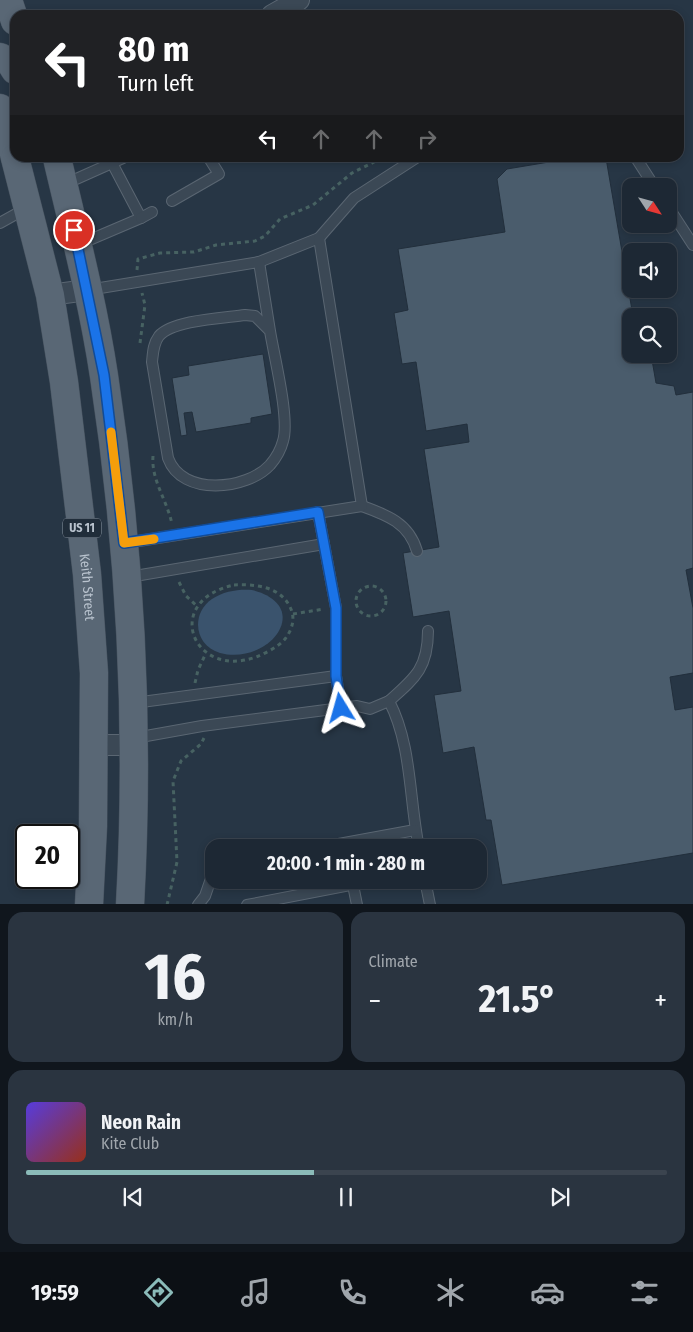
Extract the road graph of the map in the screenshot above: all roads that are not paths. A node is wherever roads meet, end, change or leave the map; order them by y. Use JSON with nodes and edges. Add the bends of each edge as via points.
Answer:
{"nodes":[{"id":1,"x":299,"y":0,"type":"edge"},
{"id":2,"x":281,"y":10,"type":"edge"},
{"id":3,"x":0,"y":108,"type":"edge"},
{"id":4,"x":10,"y":141,"type":"edge"},
{"id":5,"x":16,"y":162,"type":"edge"},
{"id":6,"x":212,"y":162,"type":"edge"},
{"id":7,"x":410,"y":162,"type":"edge"},
{"id":8,"x":639,"y":162,"type":"edge"},
{"id":9,"x":112,"y":163,"type":"joint"},
{"id":10,"x":58,"y":169,"type":"edge"},
{"id":11,"x":649,"y":178,"type":"edge"},
{"id":12,"x":172,"y":200,"type":"dead end"},
{"id":13,"x":28,"y":207,"type":"junction"},
{"id":14,"x":152,"y":212,"type":"dead end"},
{"id":15,"x":141,"y":218,"type":"junction"},
{"id":16,"x":678,"y":222,"type":"edge"},
{"id":17,"x":0,"y":223,"type":"edge"},
{"id":18,"x":319,"y":238,"type":"junction"},
{"id":19,"x":77,"y":245,"type":"junction"},
{"id":20,"x":693,"y":245,"type":"edge"},
{"id":21,"x":259,"y":262,"type":"junction"},
{"id":22,"x":87,"y":290,"type":"junction"},
{"id":23,"x":50,"y":295,"type":"junction"},
{"id":24,"x":270,"y":331,"type":"junction"},
{"id":25,"x":69,"y":421,"type":"junction"},
{"id":26,"x":362,"y":506,"type":"junction"},
{"id":27,"x":318,"y":512,"type":"junction"},
{"id":28,"x":324,"y":544,"type":"junction"},
{"id":29,"x":417,"y":551,"type":"dead end"},
{"id":30,"x":127,"y":563,"type":"junction"},
{"id":31,"x":428,"y":631,"type":"dead end"},
{"id":32,"x":336,"y":676,"type":"junction"},
{"id":33,"x":388,"y":701,"type":"junction"},
{"id":34,"x":134,"y":703,"type":"junction"},
{"id":35,"x":341,"y":708,"type":"junction"},
{"id":36,"x":134,"y":742,"type":"junction"},
{"id":37,"x":94,"y":745,"type":"junction"},
{"id":38,"x":415,"y":830,"type":"junction"},
{"id":39,"x":366,"y":839,"type":"edge"},
{"id":40,"x":417,"y":839,"type":"edge"},
{"id":41,"x":207,"y":889,"type":"edge"},
{"id":42,"x":331,"y":889,"type":"edge"},
{"id":43,"x":355,"y":889,"type":"edge"},
{"id":44,"x":427,"y":889,"type":"edge"},
{"id":45,"x":89,"y":904,"type":"edge"},
{"id":46,"x":130,"y":904,"type":"edge"},
{"id":47,"x":198,"y":904,"type":"edge"},
{"id":48,"x":247,"y":904,"type":"edge"},
{"id":49,"x":357,"y":904,"type":"edge"},
{"id":50,"x":430,"y":904,"type":"edge"}],
"edges":[{"from":1,"to":2,"type":"street"},
{"from":3,"to":4,"type":"main road","name":"Keith Street","number":"US 11"},
{"from":5,"to":13,"type":"main road","name":"Keith Street","number":"US 11"},
{"from":6,"to":12,"type":"lane","via":[[219,174]]},
{"from":7,"to":18,"type":"lane","via":[[354,198]]},
{"from":8,"to":11,"type":"lane"},
{"from":9,"to":10,"type":"lane"},
{"from":9,"to":15,"type":"lane"},
{"from":10,"to":19,"type":"main road"},
{"from":13,"to":17,"type":"lane"},
{"from":13,"to":23,"type":"main road","name":"Keith Street","number":"US 11"},
{"from":14,"to":15,"type":"lane"},
{"from":15,"to":19,"type":"lane"},
{"from":16,"to":20,"type":"lane"},
{"from":18,"to":21,"type":"lane"},
{"from":18,"to":26,"type":"lane"},
{"from":19,"to":22,"type":"main road"},
{"from":21,"to":22,"type":"lane"},
{"from":21,"to":24,"type":"lane"},
{"from":22,"to":23,"type":"street"},
{"from":22,"to":30,"type":"main road","via":[[104,375]]},
{"from":23,"to":25,"type":"main road","name":"Keith Street","number":"US 11"},
{"from":24,"to":24,"type":"lane","via":[[255,316],[245,314],[178,326],[158,337],[153,346],[152,362],[168,458],[175,472],[185,480],[197,485],[232,483],[259,474],[278,454],[284,439],[285,422]]},
{"from":25,"to":30,"type":"main road","via":[[90,462],[97,536],[105,552]]},
{"from":25,"to":37,"type":"main road","name":"Keith Street","number":"US 11","via":[[88,574],[94,673]]},
{"from":26,"to":27,"type":"lane"},
{"from":26,"to":29,"type":"lane","via":[[399,522],[409,532]]},
{"from":27,"to":28,"type":"lane"},
{"from":27,"to":30,"type":"lane","via":[[174,536]]},
{"from":28,"to":30,"type":"lane","via":[[178,567]]},
{"from":28,"to":32,"type":"lane","via":[[336,608]]},
{"from":30,"to":34,"type":"main road"},
{"from":31,"to":33,"type":"lane","via":[[426,657],[421,670]]},
{"from":32,"to":34,"type":"lane"},
{"from":32,"to":35,"type":"lane"},
{"from":33,"to":35,"type":"lane","via":[[370,709],[357,706]]},
{"from":33,"to":38,"type":"lane","via":[[402,734]]},
{"from":34,"to":36,"type":"main road"},
{"from":35,"to":36,"type":"lane","via":[[202,726]]},
{"from":36,"to":37,"type":"street"},
{"from":36,"to":46,"type":"main road"},
{"from":37,"to":45,"type":"main road","name":"Keith Street","number":"US 11","via":[[94,826]]},
{"from":38,"to":39,"type":"lane"},
{"from":38,"to":40,"type":"lane"},
{"from":41,"to":47,"type":"lane"},
{"from":42,"to":48,"type":"lane"},
{"from":43,"to":49,"type":"lane"},
{"from":44,"to":50,"type":"lane"}]}
